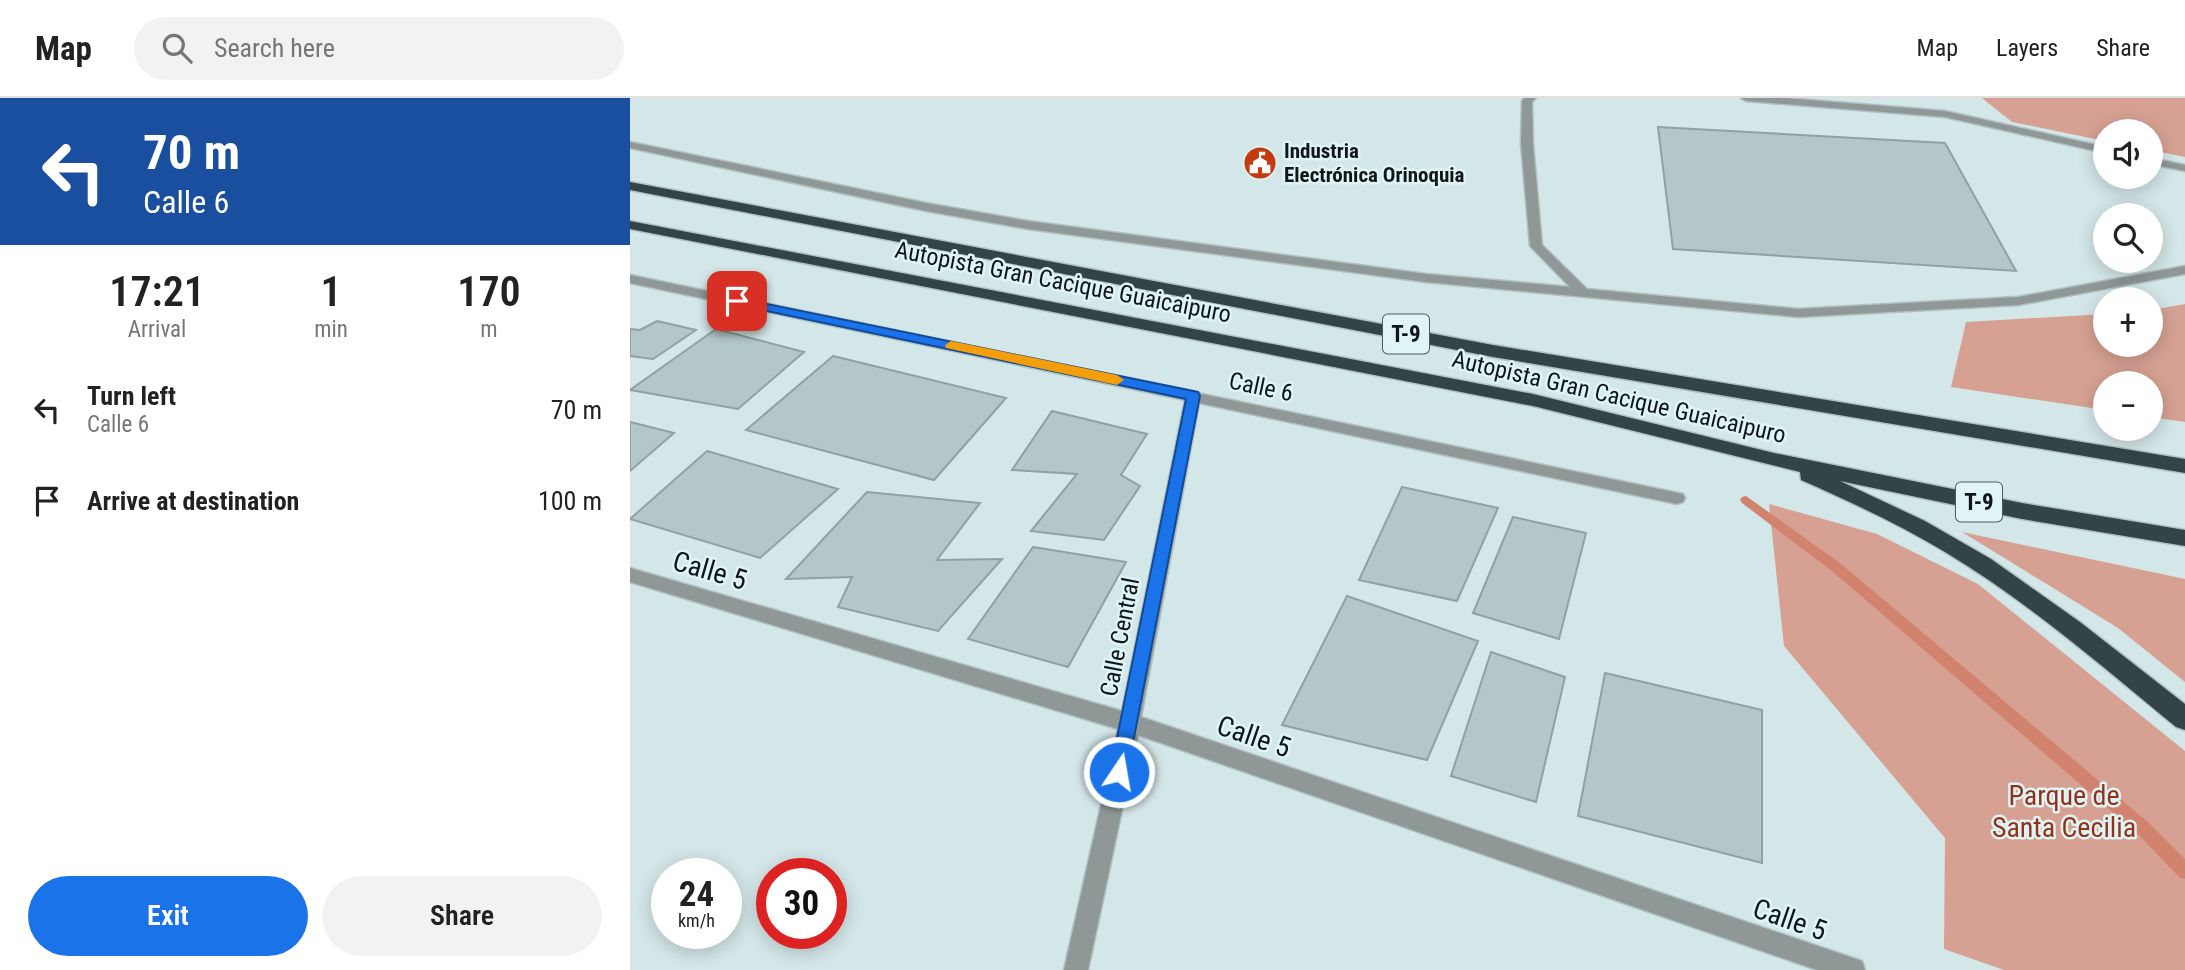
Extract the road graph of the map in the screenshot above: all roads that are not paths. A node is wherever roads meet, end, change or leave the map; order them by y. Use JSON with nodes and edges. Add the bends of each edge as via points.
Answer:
{"nodes":[{"id":1,"x":1531,"y":98,"type":"edge"},
{"id":2,"x":1746,"y":98,"type":"edge"},
{"id":3,"x":630,"y":145,"type":"edge"},
{"id":4,"x":2093,"y":147,"type":"edge"},
{"id":5,"x":2163,"y":163,"type":"edge"},
{"id":6,"x":2185,"y":168,"type":"edge"},
{"id":7,"x":630,"y":186,"type":"edge"},
{"id":8,"x":630,"y":225,"type":"edge"},
{"id":9,"x":2185,"y":270,"type":"edge"},
{"id":10,"x":630,"y":279,"type":"edge"},
{"id":11,"x":1584,"y":294,"type":"junction"},
{"id":12,"x":1193,"y":396,"type":"junction"},
{"id":13,"x":1774,"y":460,"type":"junction"},
{"id":14,"x":2185,"y":466,"type":"edge"},
{"id":15,"x":1677,"y":498,"type":"dead end"},
{"id":16,"x":2185,"y":538,"type":"edge"},
{"id":17,"x":630,"y":575,"type":"edge"},
{"id":18,"x":2185,"y":719,"type":"edge"},
{"id":19,"x":1130,"y":723,"type":"junction"},
{"id":20,"x":1076,"y":970,"type":"edge"},
{"id":21,"x":1853,"y":970,"type":"edge"}],
"edges":[{"from":1,"to":11,"type":"street","via":[[1527,101],[1527,144],[1536,246]]},
{"from":2,"to":4,"type":"street","via":[[1945,114]]},
{"from":3,"to":11,"type":"street","via":[[1028,225],[1426,278]]},
{"from":5,"to":6,"type":"street"},
{"from":7,"to":14,"type":"highway","name":"Autopista Gran Cacique Guaicaipuro","number":"T-9","via":[[1493,351]]},
{"from":8,"to":13,"type":"highway","name":"Autopista Gran Cacique Guaicaipuro","number":"T-9","via":[[1534,400]]},
{"from":9,"to":11,"type":"street","via":[[2018,301],[1798,313]]},
{"from":10,"to":12,"type":"street","name":"Calle 6"},
{"from":12,"to":15,"type":"street","name":"Calle 6"},
{"from":12,"to":19,"type":"street","name":"Calle Central"},
{"from":13,"to":16,"type":"highway","name":"Autopista Gran Cacique Guaicaipuro","number":"T-9","via":[[2022,511]]},
{"from":13,"to":18,"type":"highway","via":[[1952,545],[2058,616]]},
{"from":17,"to":19,"type":"street","name":"Calle 5"},
{"from":19,"to":20,"type":"street","name":"Calle Central"},
{"from":19,"to":21,"type":"street","name":"Calle 5"}]}
